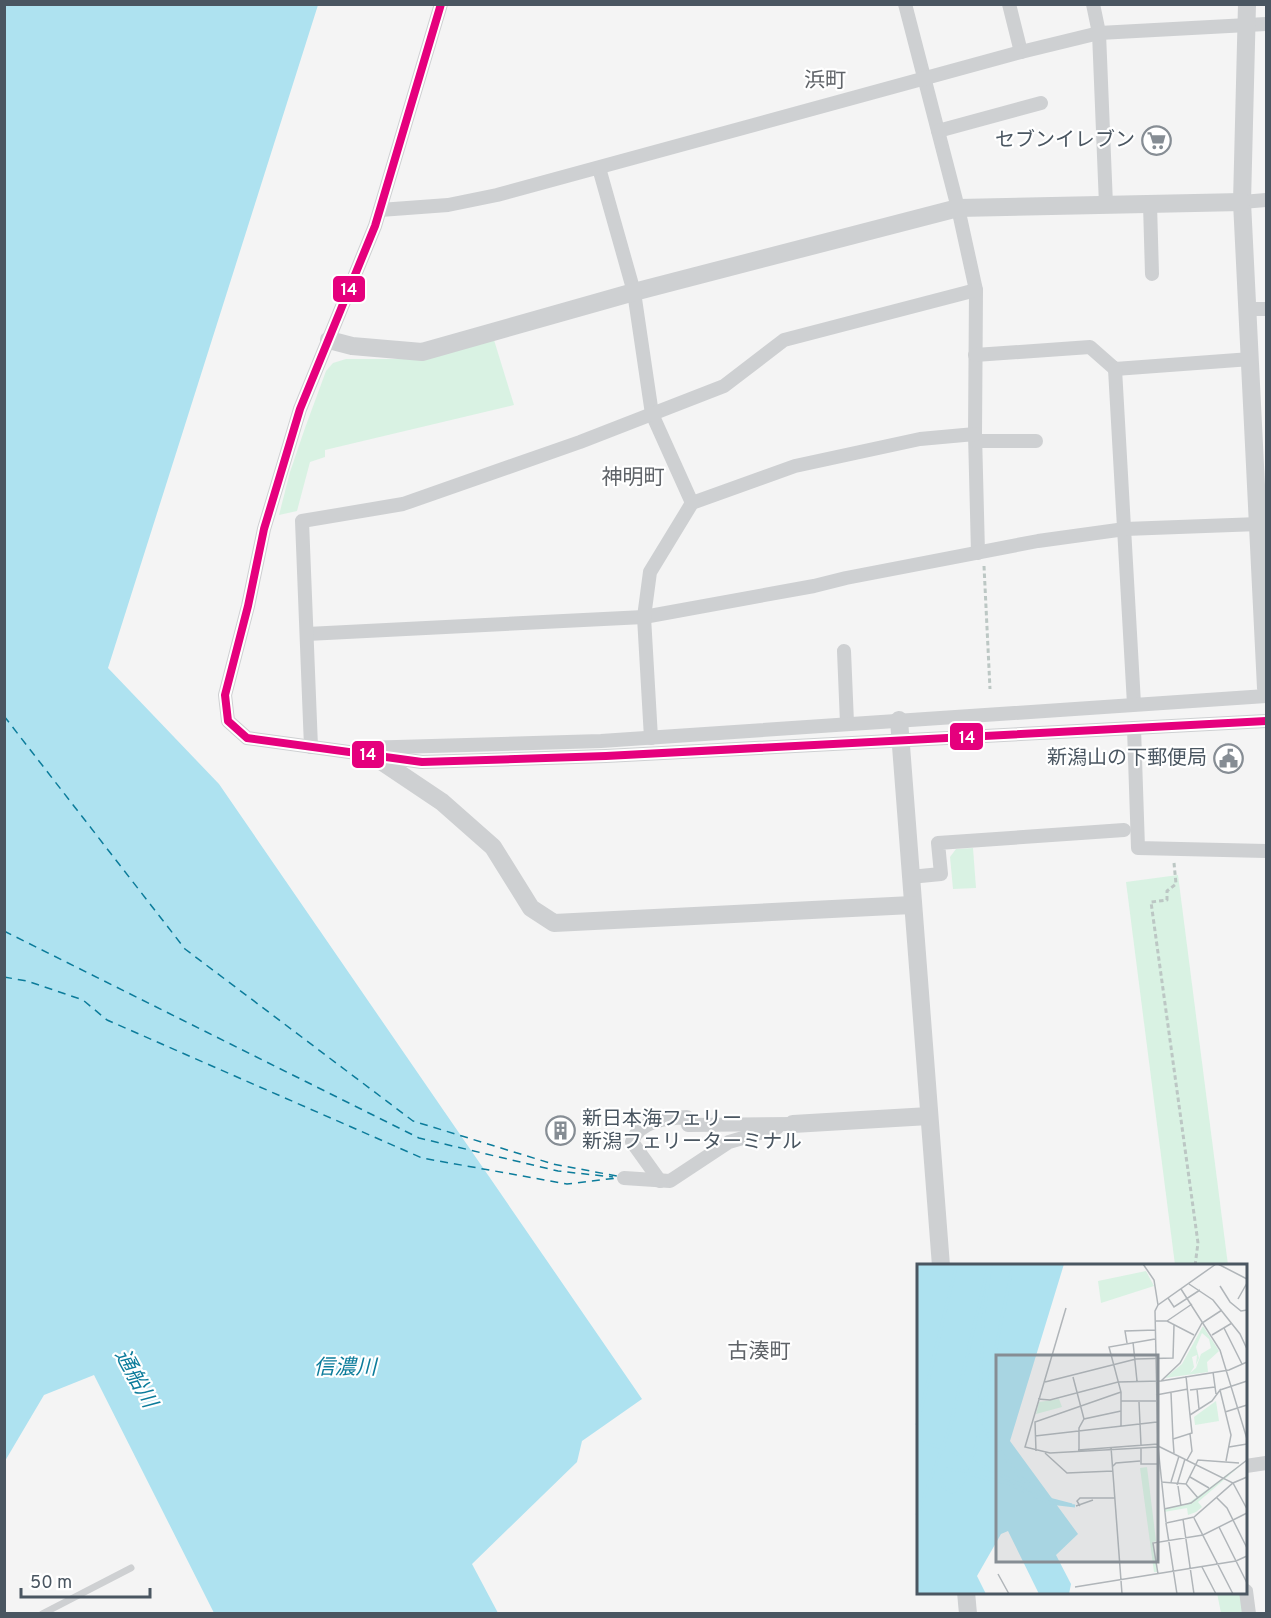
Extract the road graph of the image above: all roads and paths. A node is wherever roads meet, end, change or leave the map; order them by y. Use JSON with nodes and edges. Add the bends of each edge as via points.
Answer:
{"nodes":[{"id":1,"x":441,"y":4,"type":"edge"},
{"id":2,"x":905,"y":4,"type":"edge"},
{"id":3,"x":1009,"y":4,"type":"edge"},
{"id":4,"x":1093,"y":4,"type":"edge"},
{"id":5,"x":1247,"y":4,"type":"edge"},
{"id":6,"x":1247,"y":24,"type":"junction"},
{"id":7,"x":1266,"y":24,"type":"edge"},
{"id":8,"x":1099,"y":33,"type":"junction"},
{"id":9,"x":1021,"y":52,"type":"junction"},
{"id":10,"x":924,"y":79,"type":"junction"},
{"id":11,"x":1041,"y":103,"type":"dead end"},
{"id":12,"x":938,"y":131,"type":"junction"},
{"id":13,"x":600,"y":168,"type":"junction"},
{"id":14,"x":1266,"y":200,"type":"edge"},
{"id":15,"x":1242,"y":202,"type":"junction"},
{"id":16,"x":1150,"y":204,"type":"junction"},
{"id":17,"x":1106,"y":205,"type":"junction"},
{"id":18,"x":958,"y":207,"type":"junction"},
{"id":19,"x":380,"y":210,"type":"junction"},
{"id":20,"x":1152,"y":274,"type":"dead end"},
{"id":21,"x":976,"y":290,"type":"junction"},
{"id":22,"x":634,"y":292,"type":"junction"},
{"id":23,"x":1248,"y":309,"type":"junction"},
{"id":24,"x":1266,"y":309,"type":"edge"},
{"id":25,"x":329,"y":340,"type":"junction"},
{"id":26,"x":975,"y":355,"type":"junction"},
{"id":27,"x":1251,"y":359,"type":"junction"},
{"id":28,"x":1115,"y":369,"type":"junction"},
{"id":29,"x":652,"y":414,"type":"junction"},
{"id":30,"x":975,"y":437,"type":"junction"},
{"id":31,"x":1035,"y":441,"type":"dead end"},
{"id":32,"x":692,"y":502,"type":"junction"},
{"id":33,"x":1259,"y":524,"type":"junction"},
{"id":34,"x":1125,"y":529,"type":"junction"},
{"id":35,"x":981,"y":552,"type":"junction"},
{"id":36,"x":644,"y":617,"type":"junction"},
{"id":37,"x":307,"y":634,"type":"junction"},
{"id":38,"x":844,"y":651,"type":"dead end"},
{"id":39,"x":1266,"y":688,"type":"edge"},
{"id":40,"x":990,"y":689,"type":"dead end"},
{"id":41,"x":1266,"y":696,"type":"edge"},
{"id":42,"x":1134,"y":705,"type":"junction"},
{"id":43,"x":899,"y":720,"type":"junction"},
{"id":44,"x":1266,"y":721,"type":"edge"},
{"id":45,"x":847,"y":723,"type":"junction"},
{"id":46,"x":1134,"y":728,"type":"junction"},
{"id":47,"x":651,"y":738,"type":"junction"},
{"id":48,"x":900,"y":741,"type":"junction"},
{"id":49,"x":318,"y":748,"type":"junction"},
{"id":50,"x":372,"y":756,"type":"junction"},
{"id":51,"x":1124,"y":830,"type":"dead end"},
{"id":52,"x":1173,"y":849,"type":"junction"},
{"id":53,"x":1266,"y":851,"type":"edge"},
{"id":54,"x":910,"y":877,"type":"junction"},
{"id":55,"x":912,"y":905,"type":"junction"},
{"id":56,"x":929,"y":1116,"type":"junction"},
{"id":57,"x":793,"y":1124,"type":"junction"},
{"id":58,"x":624,"y":1178,"type":"dead end"},
{"id":59,"x":660,"y":1180,"type":"junction"},
{"id":60,"x":941,"y":1264,"type":"edge"},
{"id":61,"x":1195,"y":1264,"type":"edge"},
{"id":62,"x":1266,"y":1463,"type":"edge"},
{"id":63,"x":1247,"y":1466,"type":"edge"},
{"id":64,"x":131,"y":1568,"type":"dead end"},
{"id":65,"x":966,"y":1594,"type":"edge"},
{"id":66,"x":1246,"y":1594,"type":"edge"},
{"id":67,"x":42,"y":1614,"type":"edge"},
{"id":68,"x":968,"y":1614,"type":"edge"},
{"id":69,"x":1249,"y":1614,"type":"edge"}],
"edges":[{"from":1,"to":19,"type":"street"},
{"from":2,"to":10,"type":"street"},
{"from":3,"to":9,"type":"street"},
{"from":4,"to":8,"type":"street"},
{"from":5,"to":6,"type":"street"},
{"from":6,"to":7,"type":"street"},
{"from":6,"to":8,"type":"street"},
{"from":6,"to":15,"type":"street"},
{"from":8,"to":9,"type":"street"},
{"from":8,"to":17,"type":"street"},
{"from":9,"to":10,"type":"street"},
{"from":10,"to":12,"type":"street"},
{"from":10,"to":13,"type":"street"},
{"from":11,"to":12,"type":"street"},
{"from":12,"to":18,"type":"street"},
{"from":13,"to":19,"type":"street","via":[[447,205]]},
{"from":13,"to":22,"type":"street"},
{"from":14,"to":15,"type":"street"},
{"from":15,"to":16,"type":"street"},
{"from":15,"to":23,"type":"street"},
{"from":16,"to":17,"type":"street"},
{"from":16,"to":20,"type":"street"},
{"from":17,"to":18,"type":"street"},
{"from":18,"to":21,"type":"street"},
{"from":18,"to":22,"type":"street"},
{"from":19,"to":25,"type":"street"},
{"from":21,"to":26,"type":"street"},
{"from":21,"to":29,"type":"street","via":[[784,340],[724,386]]},
{"from":22,"to":25,"type":"street","via":[[422,352],[352,346]]},
{"from":22,"to":29,"type":"street"},
{"from":23,"to":24,"type":"street"},
{"from":23,"to":27,"type":"street"},
{"from":25,"to":49,"type":"street","via":[[300,409],[264,530],[225,695],[228,721],[246,738]]},
{"from":26,"to":28,"type":"street","via":[[1090,347]]},
{"from":26,"to":30,"type":"street"},
{"from":27,"to":28,"type":"street"},
{"from":27,"to":33,"type":"street"},
{"from":28,"to":34,"type":"street"},
{"from":29,"to":32,"type":"street"},
{"from":29,"to":37,"type":"street","via":[[403,504],[302,521]]},
{"from":30,"to":31,"type":"street"},
{"from":30,"to":32,"type":"street","via":[[920,439],[795,466]]},
{"from":30,"to":35,"type":"street"},
{"from":32,"to":36,"type":"street","via":[[650,572]]},
{"from":33,"to":34,"type":"street"},
{"from":33,"to":39,"type":"street"},
{"from":34,"to":35,"type":"street"},
{"from":34,"to":42,"type":"street"},
{"from":35,"to":36,"type":"street"},
{"from":35,"to":40,"type":"path"},
{"from":36,"to":37,"type":"street"},
{"from":36,"to":47,"type":"street"},
{"from":37,"to":49,"type":"street"},
{"from":38,"to":45,"type":"street"},
{"from":41,"to":42,"type":"street"},
{"from":42,"to":43,"type":"street"},
{"from":43,"to":45,"type":"street"},
{"from":43,"to":48,"type":"street"},
{"from":44,"to":46,"type":"street"},
{"from":45,"to":47,"type":"street"},
{"from":46,"to":48,"type":"street"},
{"from":46,"to":52,"type":"street","via":[[1138,848]]},
{"from":47,"to":49,"type":"street"},
{"from":48,"to":50,"type":"street","via":[[422,762]]},
{"from":48,"to":54,"type":"street"},
{"from":49,"to":50,"type":"street"},
{"from":50,"to":55,"type":"street","via":[[442,802],[493,847],[531,908],[554,923]]},
{"from":51,"to":54,"type":"street","via":[[938,843],[941,874]]},
{"from":52,"to":53,"type":"street"},
{"from":52,"to":61,"type":"path","via":[[1176,884],[1167,891],[1167,900],[1151,902],[1198,1243]]},
{"from":54,"to":55,"type":"street"},
{"from":55,"to":56,"type":"street"},
{"from":56,"to":57,"type":"street"},
{"from":56,"to":60,"type":"street"},
{"from":57,"to":59,"type":"street","via":[[729,1142],[670,1181]]},
{"from":57,"to":59,"type":"street","via":[[688,1125],[687,1117],[659,1118],[639,1131],[632,1142]]},
{"from":58,"to":59,"type":"street"},
{"from":62,"to":63,"type":"street"},
{"from":64,"to":67,"type":"lane"},
{"from":65,"to":68,"type":"street"},
{"from":66,"to":69,"type":"street"}]}
